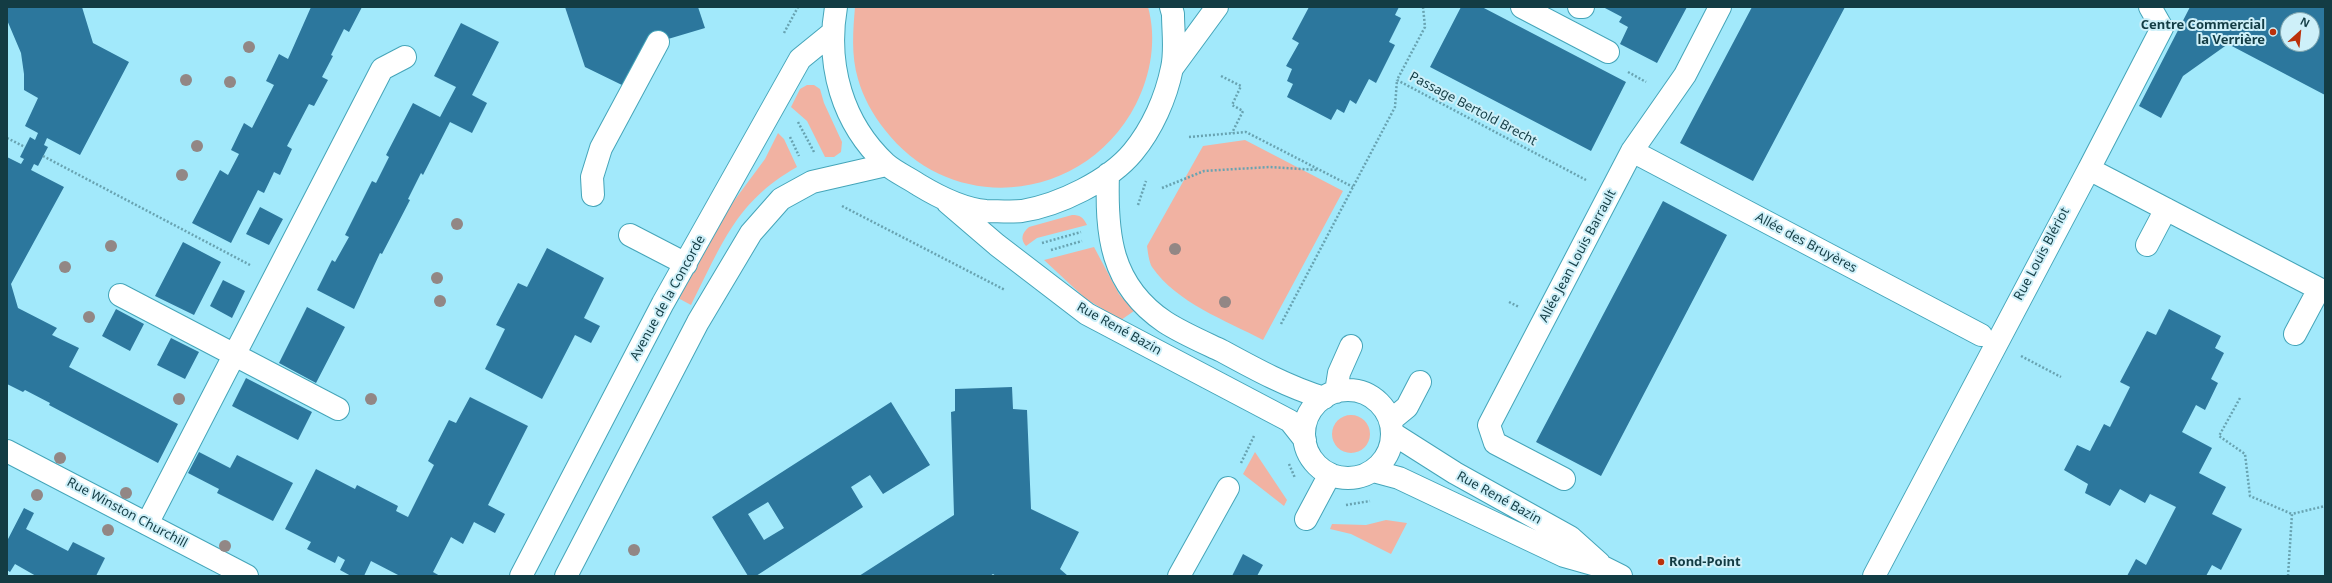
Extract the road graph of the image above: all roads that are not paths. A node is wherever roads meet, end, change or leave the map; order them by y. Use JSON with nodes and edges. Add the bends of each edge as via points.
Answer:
{"nodes":[{"id":1,"x":836,"y":7,"type":"edge"},
{"id":2,"x":1171,"y":7,"type":"edge"},
{"id":3,"x":1217,"y":7,"type":"edge"},
{"id":4,"x":1522,"y":7,"type":"edge"},
{"id":5,"x":1580,"y":7,"type":"edge"},
{"id":6,"x":1583,"y":7,"type":"edge"},
{"id":7,"x":1720,"y":7,"type":"edge"},
{"id":8,"x":2150,"y":7,"type":"edge"},
{"id":9,"x":832,"y":32,"type":"junction"},
{"id":10,"x":658,"y":42,"type":"dead end"},
{"id":11,"x":1608,"y":52,"type":"dead end"},
{"id":12,"x":405,"y":56,"type":"dead end"},
{"id":13,"x":1173,"y":67,"type":"junction"},
{"id":14,"x":1632,"y":152,"type":"junction"},
{"id":15,"x":886,"y":165,"type":"junction"},
{"id":16,"x":2088,"y":170,"type":"junction"},
{"id":17,"x":1108,"y":174,"type":"junction"},
{"id":18,"x":593,"y":195,"type":"dead end"},
{"id":19,"x":944,"y":200,"type":"junction"},
{"id":20,"x":2166,"y":209,"type":"junction"},
{"id":21,"x":630,"y":235,"type":"dead end"},
{"id":22,"x":2147,"y":245,"type":"dead end"},
{"id":23,"x":686,"y":264,"type":"junction"},
{"id":24,"x":2322,"y":290,"type":"edge"},
{"id":25,"x":120,"y":295,"type":"dead end"},
{"id":26,"x":2295,"y":334,"type":"dead end"},
{"id":27,"x":1981,"y":335,"type":"dead end"},
{"id":28,"x":1351,"y":346,"type":"dead end"},
{"id":29,"x":235,"y":354,"type":"junction"},
{"id":30,"x":1420,"y":382,"type":"dead end"},
{"id":31,"x":1330,"y":395,"type":"junction"},
{"id":32,"x":338,"y":409,"type":"dead end"},
{"id":33,"x":1391,"y":427,"type":"junction"},
{"id":34,"x":1305,"y":440,"type":"junction"},
{"id":35,"x":7,"y":451,"type":"edge"},
{"id":36,"x":1373,"y":471,"type":"junction"},
{"id":37,"x":1330,"y":474,"type":"junction"},
{"id":38,"x":1564,"y":479,"type":"dead end"},
{"id":39,"x":1228,"y":488,"type":"dead end"},
{"id":40,"x":1306,"y":519,"type":"dead end"},
{"id":41,"x":147,"y":524,"type":"junction"},
{"id":42,"x":1612,"y":571,"type":"edge"},
{"id":43,"x":247,"y":576,"type":"edge"},
{"id":44,"x":521,"y":576,"type":"edge"},
{"id":45,"x":566,"y":576,"type":"edge"},
{"id":46,"x":1180,"y":576,"type":"edge"},
{"id":47,"x":1874,"y":576,"type":"edge"}],
"edges":[{"from":1,"to":9,"type":"street"},
{"from":2,"to":13,"type":"street"},
{"from":3,"to":13,"type":"street"},
{"from":4,"to":11,"type":"street"},
{"from":5,"to":6,"type":"street"},
{"from":7,"to":14,"type":"street","name":"Allée Jean Louis Barrault","via":[[1684,75]]},
{"from":8,"to":16,"type":"street","name":"Rue Louis Blériot","via":[[2162,28]]},
{"from":9,"to":15,"type":"street","via":[[834,69],[844,105],[862,137]]},
{"from":9,"to":23,"type":"street","name":"Avenue de la Concorde","via":[[800,59]]},
{"from":10,"to":18,"type":"street","via":[[601,148],[592,177]]},
{"from":12,"to":29,"type":"street","via":[[382,69]]},
{"from":13,"to":17,"type":"street","via":[[1159,113],[1133,153]]},
{"from":14,"to":27,"type":"street","name":"Allée des Bruyères"},
{"from":14,"to":38,"type":"street","name":"Allée Jean Louis Barrault","via":[[1490,424],[1495,443]]},
{"from":15,"to":19,"type":"street"},
{"from":15,"to":45,"type":"street","via":[[812,182],[781,199],[751,233],[698,322]]},
{"from":16,"to":20,"type":"street"},
{"from":16,"to":47,"type":"street","name":"Rue Louis Blériot"},
{"from":17,"to":19,"type":"street","via":[[1069,197],[1022,211],[985,211]]},
{"from":17,"to":31,"type":"street","via":[[1108,226],[1115,261],[1129,288],[1145,307],[1165,322],[1298,390]]},
{"from":19,"to":34,"type":"street","name":"Rue René Bazin","via":[[997,245],[1087,314],[1290,421]]},
{"from":20,"to":22,"type":"street"},
{"from":20,"to":24,"type":"street"},
{"from":21,"to":23,"type":"street"},
{"from":23,"to":44,"type":"street","name":"Avenue de la Concorde"},
{"from":24,"to":26,"type":"street"},
{"from":25,"to":29,"type":"street"},
{"from":28,"to":31,"type":"street"},
{"from":29,"to":32,"type":"street"},
{"from":29,"to":41,"type":"street"},
{"from":30,"to":33,"type":"street","via":[[1407,407]]},
{"from":31,"to":33,"type":"street","via":[[1350,390],[1363,393],[1375,400],[1384,410]]},
{"from":31,"to":34,"type":"street","via":[[1308,416],[1304,428]]},
{"from":33,"to":36,"type":"street","via":[[1390,448],[1384,461]]},
{"from":33,"to":42,"type":"street","name":"Rue René Bazin","via":[[1455,473],[1570,537]]},
{"from":34,"to":37,"type":"street","via":[[1309,454],[1318,466]]},
{"from":35,"to":41,"type":"street","name":"Rue Winston Churchill"},
{"from":36,"to":37,"type":"street","via":[[1359,477],[1344,478]]},
{"from":36,"to":42,"type":"street","name":"Rue René Bazin","via":[[1399,478],[1564,556]]},
{"from":37,"to":40,"type":"street"},
{"from":39,"to":46,"type":"street"},
{"from":41,"to":43,"type":"street","name":"Rue Winston Churchill"}]}
